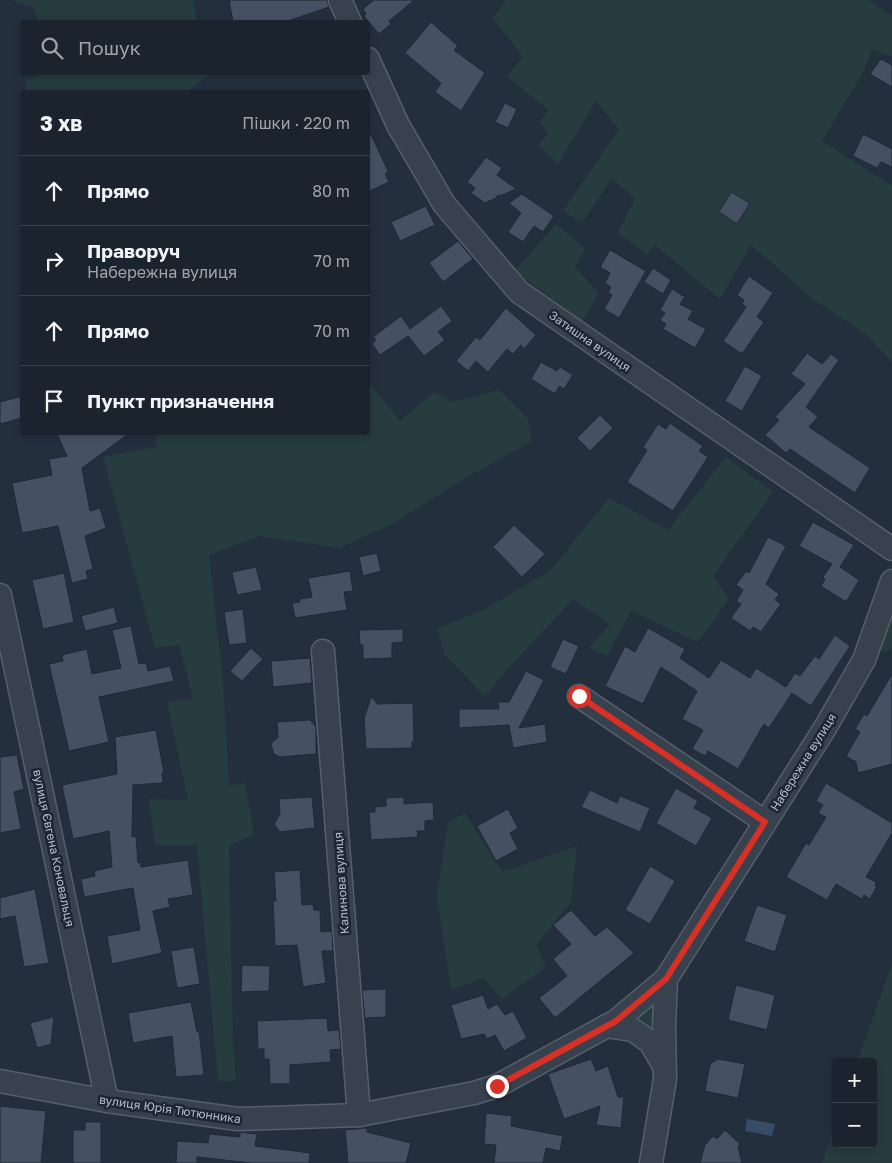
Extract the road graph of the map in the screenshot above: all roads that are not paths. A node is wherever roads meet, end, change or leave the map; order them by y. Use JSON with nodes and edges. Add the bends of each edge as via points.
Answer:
{"nodes":[{"id":1,"x":340,"y":0,"type":"edge"},
{"id":2,"x":349,"y":20,"type":"edge"},
{"id":3,"x":370,"y":63,"type":"edge"},
{"id":4,"x":892,"y":549,"type":"edge"},
{"id":5,"x":892,"y":581,"type":"edge"},
{"id":6,"x":0,"y":595,"type":"edge"},
{"id":7,"x":323,"y":651,"type":"dead end"},
{"id":8,"x":579,"y":696,"type":"dead end"},
{"id":9,"x":765,"y":822,"type":"junction"},
{"id":10,"x":666,"y":979,"type":"junction"},
{"id":11,"x":606,"y":1026,"type":"junction"},
{"id":12,"x":666,"y":1069,"type":"junction"},
{"id":13,"x":0,"y":1081,"type":"edge"},
{"id":14,"x":107,"y":1101,"type":"junction"},
{"id":15,"x":359,"y":1115,"type":"junction"},
{"id":16,"x":651,"y":1163,"type":"edge"}],
"edges":[{"from":1,"to":2,"type":"street"},
{"from":3,"to":4,"type":"street","name":"Затишна вулиця","via":[[398,125],[444,204],[520,292]]},
{"from":5,"to":9,"type":"street","name":"Набережна вулиця","via":[[864,660]]},
{"from":6,"to":14,"type":"street","name":"вулиця Євгена Коновальця"},
{"from":7,"to":15,"type":"street","name":"Калинова вулиця"},
{"from":8,"to":9,"type":"street"},
{"from":9,"to":10,"type":"street","name":"Набережна вулиця"},
{"from":10,"to":11,"type":"street","name":"вулиця Юрія Тютюнника"},
{"from":10,"to":12,"type":"street","name":"Набережна вулиця"},
{"from":11,"to":12,"type":"street","via":[[633,1030],[650,1042]]},
{"from":11,"to":15,"type":"street","name":"вулиця Юрія Тютюнника","via":[[497,1086]]},
{"from":12,"to":16,"type":"street","name":"Набережна вулиця"},
{"from":13,"to":14,"type":"street","name":"вулиця Юрія Тютюнника"},
{"from":14,"to":15,"type":"street","name":"вулиця Юрія Тютюнника","via":[[238,1119]]}]}
